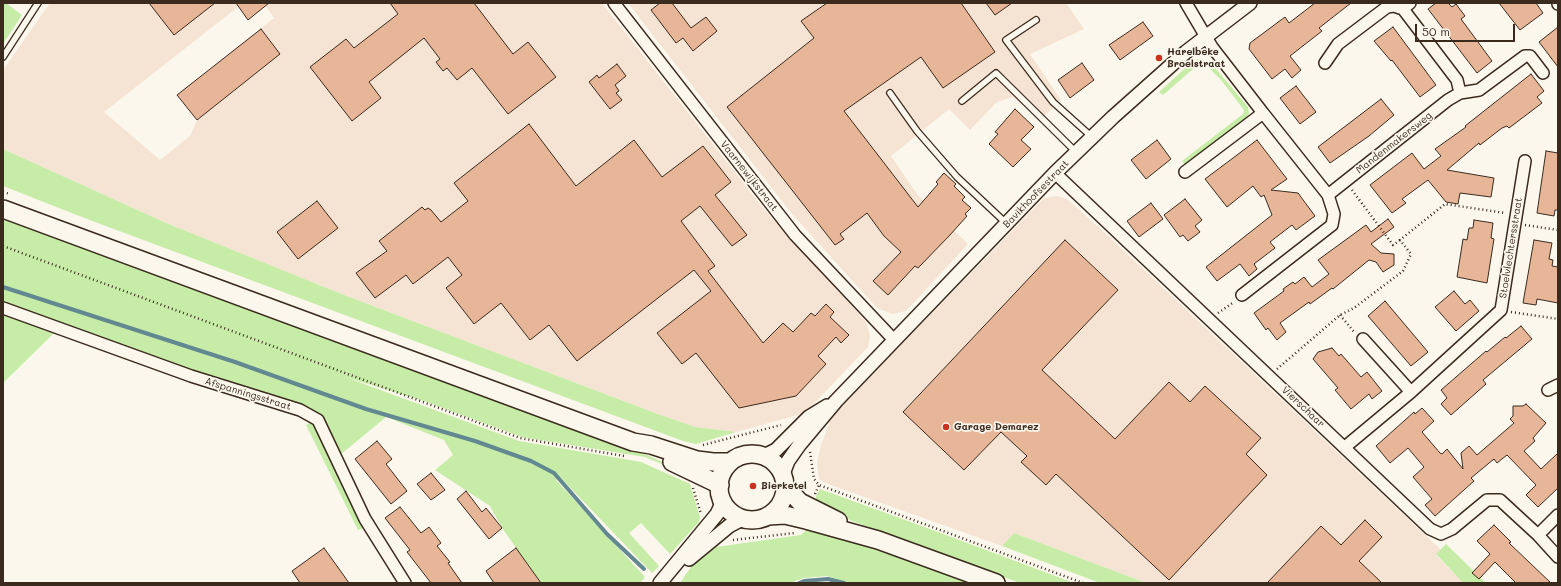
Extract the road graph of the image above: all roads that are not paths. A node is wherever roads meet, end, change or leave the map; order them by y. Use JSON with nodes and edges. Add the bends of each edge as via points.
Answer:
{"nodes":[{"id":1,"x":38,"y":3,"type":"edge"},
{"id":2,"x":614,"y":3,"type":"edge"},
{"id":3,"x":1186,"y":3,"type":"edge"},
{"id":4,"x":1250,"y":3,"type":"edge"},
{"id":5,"x":1406,"y":6,"type":"edge"},
{"id":6,"x":1036,"y":20,"type":"dead end"},
{"id":7,"x":1206,"y":36,"type":"junction"},
{"id":8,"x":3,"y":57,"type":"edge"},
{"id":9,"x":1325,"y":63,"type":"dead end"},
{"id":10,"x":1543,"y":73,"type":"dead end"},
{"id":11,"x":890,"y":93,"type":"dead end"},
{"id":12,"x":1460,"y":93,"type":"junction"},
{"id":13,"x":962,"y":101,"type":"dead end"},
{"id":14,"x":1262,"y":113,"type":"junction"},
{"id":15,"x":1092,"y":137,"type":"junction"},
{"id":16,"x":1076,"y":153,"type":"junction"},
{"id":17,"x":1524,"y":161,"type":"dead end"},
{"id":18,"x":1185,"y":172,"type":"dead end"},
{"id":19,"x":1055,"y":173,"type":"junction"},
{"id":20,"x":1328,"y":195,"type":"junction"},
{"id":21,"x":3,"y":209,"type":"edge"},
{"id":22,"x":1007,"y":224,"type":"junction"},
{"id":23,"x":1242,"y":295,"type":"road end"},
{"id":24,"x":3,"y":308,"type":"edge"},
{"id":25,"x":1363,"y":339,"type":"road end"},
{"id":26,"x":894,"y":340,"type":"junction"},
{"id":27,"x":1411,"y":392,"type":"junction"},
{"id":28,"x":836,"y":401,"type":"junction"},
{"id":29,"x":1345,"y":447,"type":"junction"},
{"id":30,"x":632,"y":450,"type":"junction"},
{"id":31,"x":764,"y":456,"type":"junction"},
{"id":32,"x":730,"y":462,"type":"junction"},
{"id":33,"x":784,"y":480,"type":"junction"},
{"id":34,"x":721,"y":493,"type":"junction"},
{"id":35,"x":1558,"y":515,"type":"edge"},
{"id":36,"x":768,"y":516,"type":"junction"},
{"id":37,"x":744,"y":518,"type":"junction"},
{"id":38,"x":1538,"y":535,"type":"junction"},
{"id":39,"x":878,"y":540,"type":"junction"},
{"id":40,"x":1558,"y":557,"type":"edge"},
{"id":41,"x":674,"y":569,"type":"junction"},
{"id":42,"x":405,"y":583,"type":"edge"},
{"id":43,"x":660,"y":583,"type":"edge"},
{"id":44,"x":996,"y":583,"type":"edge"}],
"edges":[{"from":1,"to":8,"type":"lane"},
{"from":2,"to":26,"type":"street","name":"Vaarnewijkstraat","via":[[795,235]]},
{"from":3,"to":7,"type":"street"},
{"from":4,"to":7,"type":"street","name":"Bavikhoofsestraat"},
{"from":5,"to":9,"type":"street","via":[[1387,6],[1338,44]]},
{"from":5,"to":12,"type":"street","via":[[1457,80]]},
{"from":6,"to":15,"type":"lane","via":[[1006,40],[1053,102]]},
{"from":7,"to":14,"type":"street"},
{"from":7,"to":15,"type":"street","name":"Bavikhoofsestraat"},
{"from":10,"to":12,"type":"street","name":"Mandenmakersweg","via":[[1530,56],[1525,56],[1479,90]]},
{"from":11,"to":22,"type":"lane","via":[[917,131],[957,177]]},
{"from":12,"to":20,"type":"street","name":"Mandenmakersweg"},
{"from":13,"to":16,"type":"lane","via":[[996,73]]},
{"from":14,"to":18,"type":"street"},
{"from":14,"to":20,"type":"street"},
{"from":15,"to":16,"type":"street","name":"Bavikhoofsestraat"},
{"from":16,"to":19,"type":"street","name":"Bavikhoofsestraat"},
{"from":17,"to":27,"type":"street","name":"Stoelvlechtersstraat","via":[[1501,310]]},
{"from":19,"to":22,"type":"street","name":"Bavikhoofsestraat"},
{"from":19,"to":29,"type":"street","name":"Vierschaar"},
{"from":20,"to":23,"type":"street","via":[[1334,214],[1332,225]]},
{"from":21,"to":30,"type":"main road","via":[[398,357]]},
{"from":22,"to":26,"type":"street","name":"Bavikhoofsestraat"},
{"from":24,"to":42,"type":"street","name":"Afspanningsstraat","via":[[191,376],[300,410],[318,420],[364,519]]},
{"from":25,"to":27,"type":"street"},
{"from":26,"to":28,"type":"street","name":"Bavikhoofsestraat"},
{"from":27,"to":29,"type":"street","name":"Stoelvlechtersstraat"},
{"from":28,"to":31,"type":"street","name":"Bavikhoofsestraat","via":[[809,417],[776,450]]},
{"from":28,"to":33,"type":"street","name":"Bavikhoofsestraat","via":[[788,461]]},
{"from":29,"to":38,"type":"street","name":"Vierschaar","via":[[1430,529],[1441,534],[1452,529],[1487,500],[1500,500]]},
{"from":30,"to":32,"type":"main road","via":[[651,446],[697,460]]},
{"from":30,"to":34,"type":"main road"},
{"from":31,"to":32,"type":"main road","via":[[747,454]]},
{"from":31,"to":33,"type":"main road","via":[[775,463]]},
{"from":32,"to":34,"type":"main road","via":[[724,469]]},
{"from":33,"to":36,"type":"main road","via":[[784,497],[776,510]]},
{"from":33,"to":39,"type":"main road","via":[[800,502]]},
{"from":34,"to":37,"type":"main road","via":[[726,507]]},
{"from":34,"to":41,"type":"street","via":[[717,514]]},
{"from":35,"to":38,"type":"street"},
{"from":36,"to":37,"type":"main road","via":[[760,519]]},
{"from":36,"to":39,"type":"main road","via":[[785,515]]},
{"from":37,"to":41,"type":"street","via":[[729,526]]},
{"from":38,"to":40,"type":"street","name":"Vierschaar"},
{"from":39,"to":44,"type":"main road"},
{"from":41,"to":43,"type":"street"}]}
